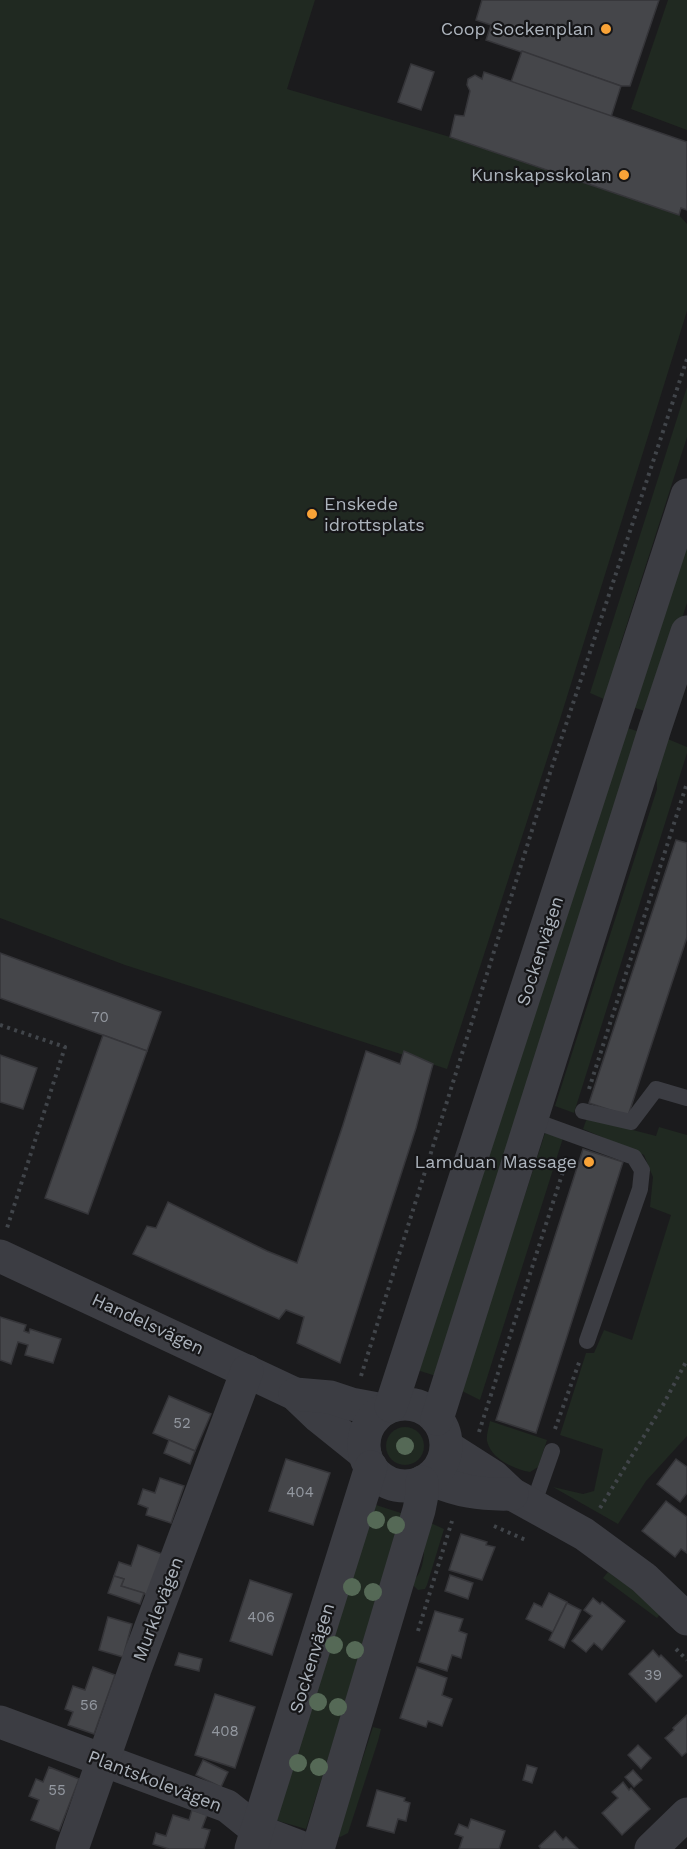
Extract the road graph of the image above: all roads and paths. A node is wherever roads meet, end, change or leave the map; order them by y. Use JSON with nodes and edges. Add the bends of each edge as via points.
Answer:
{"nodes":[{"id":1,"x":687,"y":359,"type":"edge"},
{"id":2,"x":687,"y":495,"type":"edge"},
{"id":3,"x":687,"y":632,"type":"edge"},
{"id":4,"x":687,"y":783,"type":"edge"},
{"id":5,"x":0,"y":1024,"type":"edge"},
{"id":6,"x":687,"y":1098,"type":"edge"},
{"id":7,"x":583,"y":1111,"type":"joint"},
{"id":8,"x":532,"y":1120,"type":"junction"},
{"id":9,"x":575,"y":1134,"type":"junction"},
{"id":10,"x":4,"y":1243,"type":"edge"},
{"id":11,"x":587,"y":1341,"type":"joint"},
{"id":12,"x":687,"y":1360,"type":"edge"},
{"id":13,"x":247,"y":1371,"type":"junction"},
{"id":14,"x":295,"y":1394,"type":"junction"},
{"id":15,"x":351,"y":1404,"type":"junction"},
{"id":16,"x":387,"y":1408,"type":"junction"},
{"id":17,"x":552,"y":1450,"type":"joint"},
{"id":18,"x":453,"y":1454,"type":"junction"},
{"id":19,"x":368,"y":1461,"type":"junction"},
{"id":20,"x":423,"y":1490,"type":"junction"},
{"id":21,"x":523,"y":1499,"type":"junction"},
{"id":22,"x":484,"y":1521,"type":"dead end"},
{"id":23,"x":584,"y":1534,"type":"junction"},
{"id":24,"x":534,"y":1544,"type":"dead end"},
{"id":25,"x":680,"y":1632,"type":"edge"},
{"id":26,"x":687,"y":1660,"type":"edge"},
{"id":27,"x":0,"y":1722,"type":"edge"},
{"id":28,"x":103,"y":1761,"type":"junction"},
{"id":29,"x":687,"y":1814,"type":"edge"},
{"id":30,"x":254,"y":1840,"type":"edge"},
{"id":31,"x":72,"y":1849,"type":"edge"},
{"id":32,"x":305,"y":1849,"type":"edge"},
{"id":33,"x":318,"y":1849,"type":"edge"},
{"id":34,"x":651,"y":1849,"type":"edge"}],
"edges":[{"from":1,"to":15,"type":"path","via":[[549,776]]},
{"from":2,"to":16,"type":"street","name":"Sockenvägen"},
{"from":3,"to":8,"type":"street"},
{"from":4,"to":7,"type":"path"},
{"from":5,"to":10,"type":"path","via":[[65,1047]]},
{"from":6,"to":7,"type":"lane","via":[[656,1089],[631,1122]]},
{"from":8,"to":9,"type":"lane"},
{"from":8,"to":18,"type":"street"},
{"from":9,"to":11,"type":"lane","via":[[634,1157],[642,1170],[640,1189]]},
{"from":9,"to":18,"type":"path"},
{"from":10,"to":13,"type":"street","name":"Handelsvägen"},
{"from":11,"to":17,"type":"path","via":[[554,1432]]},
{"from":12,"to":23,"type":"path"},
{"from":13,"to":14,"type":"street","name":"Handelsvägen"},
{"from":13,"to":28,"type":"street","name":"Murklevägen"},
{"from":14,"to":15,"type":"street","name":"Handelsvägen","via":[[330,1397]]},
{"from":14,"to":19,"type":"street","name":"Handelsvägen"},
{"from":15,"to":16,"type":"street","name":"Handelsvägen"},
{"from":16,"to":18,"type":"street","via":[[404,1403],[428,1410]]},
{"from":16,"to":19,"type":"street","name":"Sockenvägen","via":[[371,1422],[365,1437]]},
{"from":17,"to":21,"type":"lane"},
{"from":18,"to":20,"type":"street","via":[[444,1459]]},
{"from":18,"to":20,"type":"path","via":[[452,1521]]},
{"from":18,"to":21,"type":"street","via":[[489,1495]]},
{"from":19,"to":20,"type":"street","via":[[379,1476]]},
{"from":19,"to":30,"type":"street","name":"Sockenvägen"},
{"from":20,"to":33,"type":"street"},
{"from":21,"to":23,"type":"street"},
{"from":22,"to":24,"type":"path"},
{"from":23,"to":25,"type":"street","via":[[644,1578]]},
{"from":25,"to":26,"type":"path"},
{"from":27,"to":28,"type":"street","name":"Plantskolevägen"},
{"from":28,"to":30,"type":"street","name":"Plantskolevägen","via":[[227,1806]]},
{"from":28,"to":31,"type":"street","name":"Murklevägen"},
{"from":29,"to":34,"type":"street"},
{"from":30,"to":32,"type":"street","name":"Plantskolevägen"}]}
